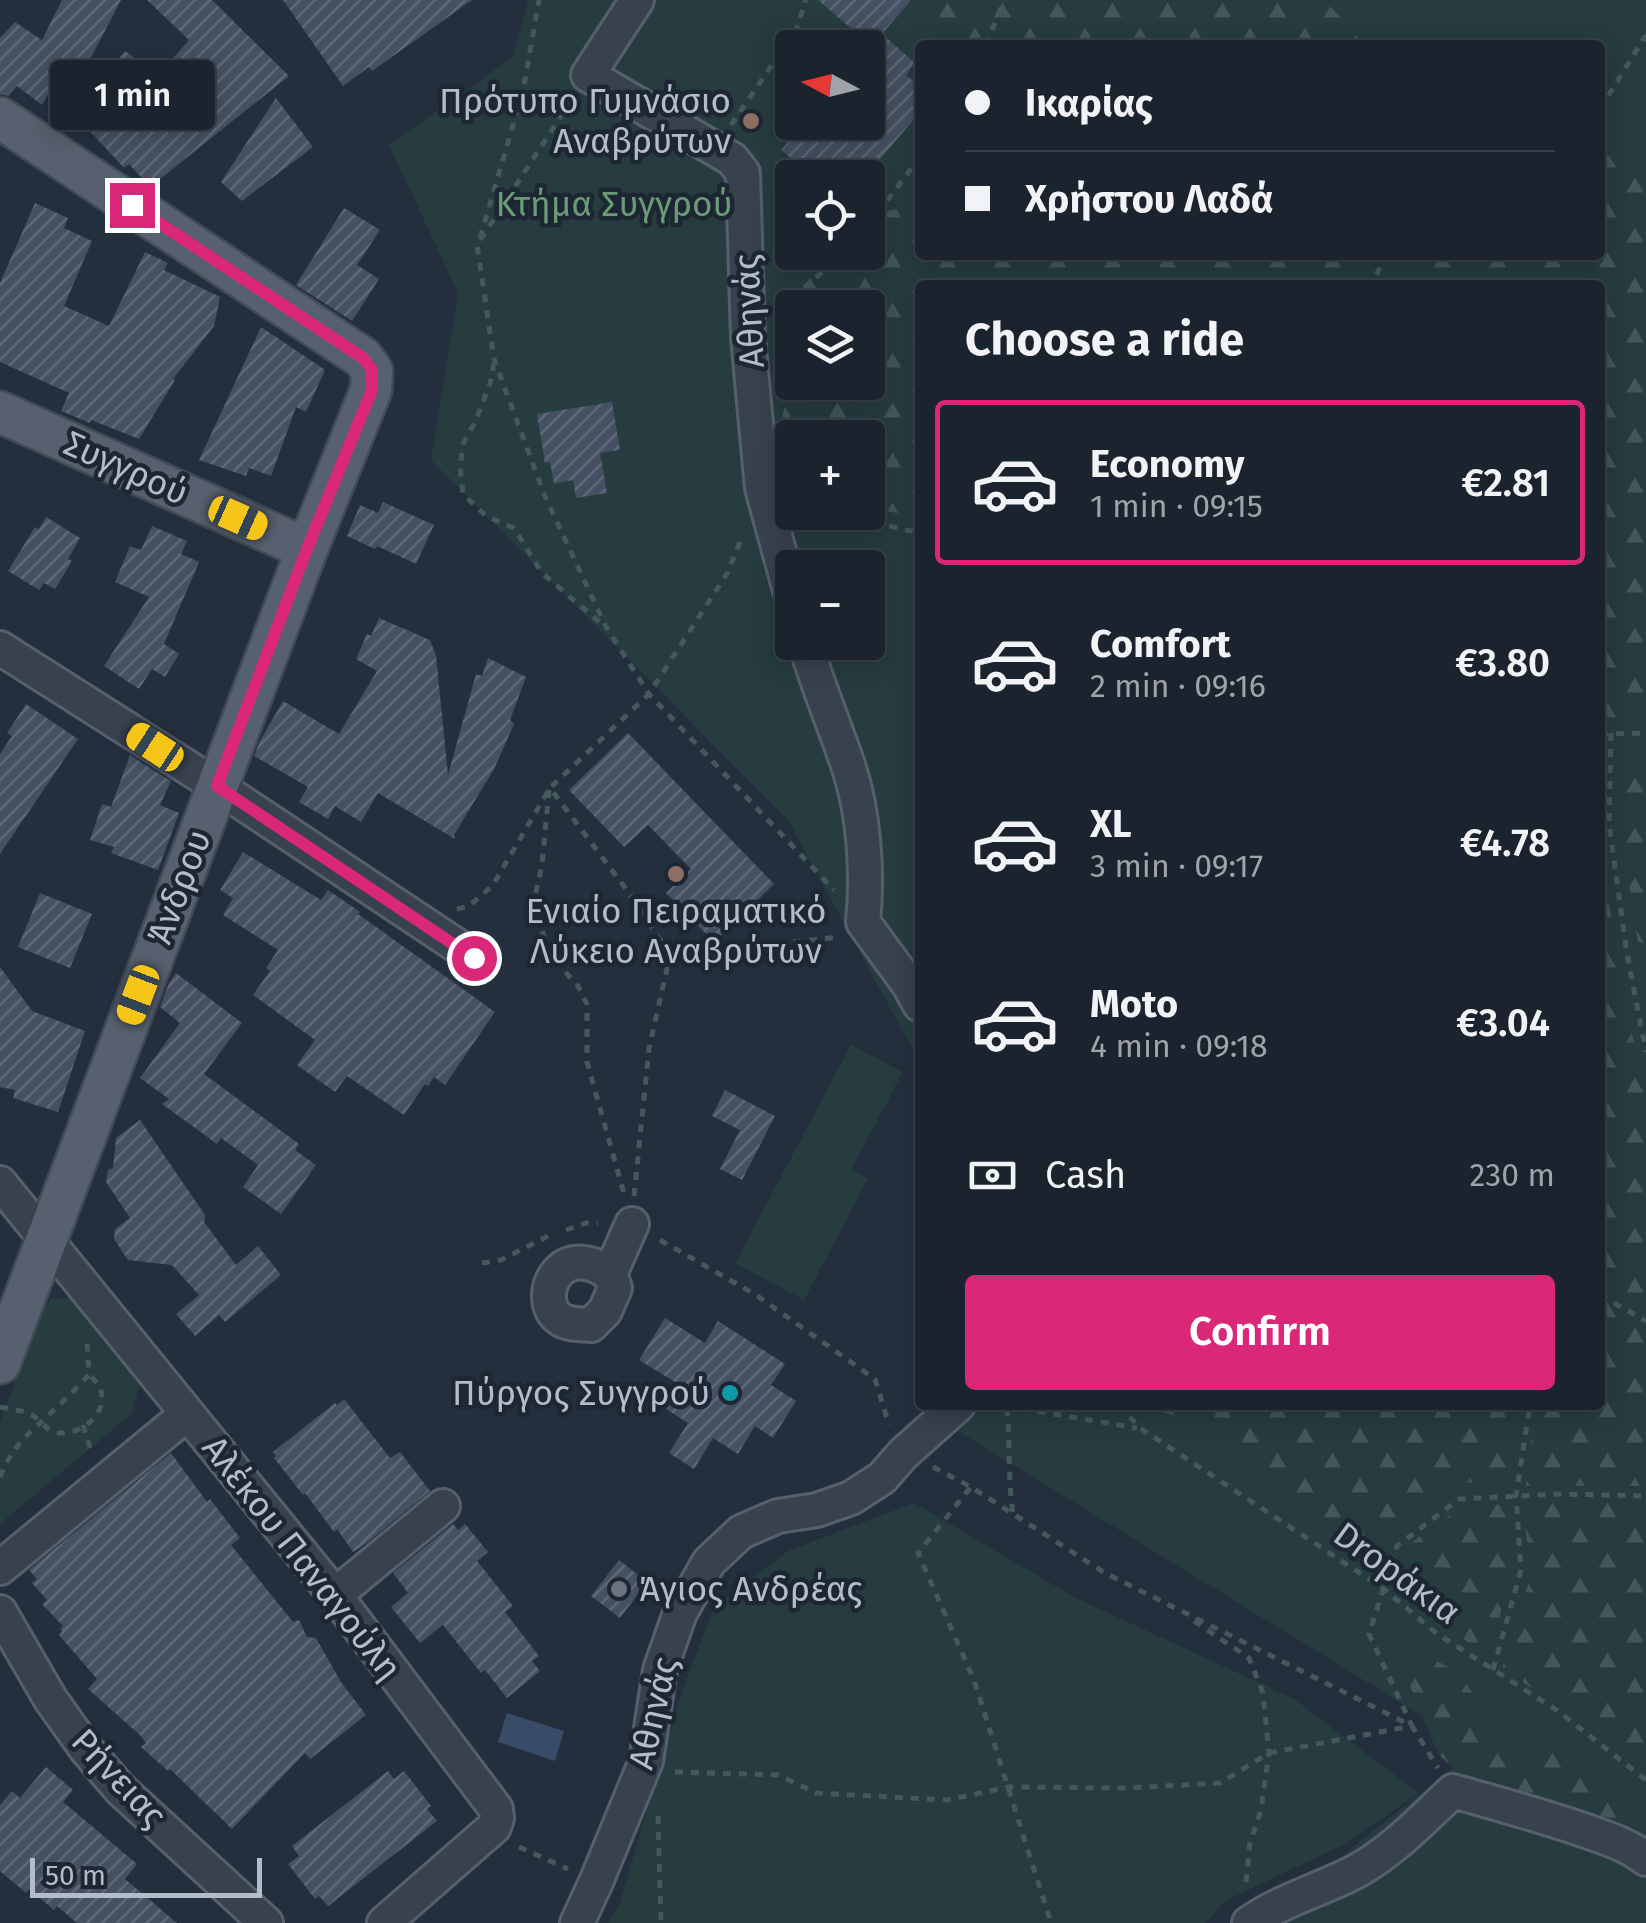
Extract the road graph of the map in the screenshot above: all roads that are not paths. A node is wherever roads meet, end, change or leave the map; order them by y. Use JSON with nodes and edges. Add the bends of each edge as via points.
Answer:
{"nodes":[{"id":1,"x":637,"y":0,"type":"edge"},
{"id":2,"x":0,"y":118,"type":"edge"},
{"id":3,"x":0,"y":412,"type":"edge"},
{"id":4,"x":307,"y":549,"type":"junction"},
{"id":5,"x":779,"y":550,"type":"edge"},
{"id":6,"x":0,"y":648,"type":"edge"},
{"id":7,"x":811,"y":660,"type":"edge"},
{"id":8,"x":217,"y":786,"type":"junction"},
{"id":9,"x":474,"y":958,"type":"dead end"},
{"id":10,"x":915,"y":995,"type":"edge"},
{"id":11,"x":0,"y":1183,"type":"edge"},
{"id":12,"x":632,"y":1224,"type":"road end"},
{"id":13,"x":47,"y":1238,"type":"junction"},
{"id":14,"x":610,"y":1274,"type":"dead end"},
{"id":15,"x":0,"y":1363,"type":"edge"},
{"id":16,"x":952,"y":1410,"type":"edge"},
{"id":17,"x":187,"y":1414,"type":"junction"},
{"id":18,"x":443,"y":1506,"type":"dead end"},
{"id":19,"x":0,"y":1568,"type":"edge"},
{"id":20,"x":335,"y":1595,"type":"junction"},
{"id":21,"x":0,"y":1612,"type":"edge"},
{"id":22,"x":1646,"y":1859,"type":"edge"},
{"id":23,"x":1247,"y":1907,"type":"edge"},
{"id":24,"x":266,"y":1923,"type":"edge"},
{"id":25,"x":384,"y":1923,"type":"edge"},
{"id":26,"x":577,"y":1923,"type":"edge"}],
"edges":[{"from":1,"to":5,"type":"street","name":"Αθηνάς","via":[[588,75],[737,163],[743,173],[762,488]]},
{"from":2,"to":4,"type":"main road","name":"Άνδρου","via":[[372,370],[372,390]]},
{"from":3,"to":4,"type":"main road","name":"Συγγρού"},
{"from":4,"to":8,"type":"main road","name":"Άνδρου"},
{"from":6,"to":8,"type":"street"},
{"from":7,"to":10,"type":"street","via":[[850,772],[864,846],[868,928]]},
{"from":8,"to":9,"type":"street"},
{"from":8,"to":13,"type":"main road","name":"Άνδρου"},
{"from":11,"to":13,"type":"street","name":"Αλέκου Παναγούλη"},
{"from":12,"to":14,"type":"street"},
{"from":13,"to":15,"type":"main road","name":"Άνδρου"},
{"from":13,"to":17,"type":"street","name":"Αλέκου Παναγούλη"},
{"from":16,"to":26,"type":"street","name":"Αθηνάς","via":[[882,1478],[850,1498],[741,1532],[710,1562],[680,1613],[660,1670],[652,1767]]},
{"from":17,"to":19,"type":"street"},
{"from":17,"to":20,"type":"street","name":"Αλέκου Παναγούλη"},
{"from":18,"to":20,"type":"street"},
{"from":20,"to":25,"type":"street","name":"Αλέκου Παναγούλη","via":[[496,1809],[494,1827]]},
{"from":21,"to":24,"type":"street","name":"Ρήνειας","via":[[51,1700],[120,1789]]},
{"from":22,"to":23,"type":"street","via":[[1612,1840],[1452,1792],[1395,1846],[1355,1872],[1268,1909]]}]}
